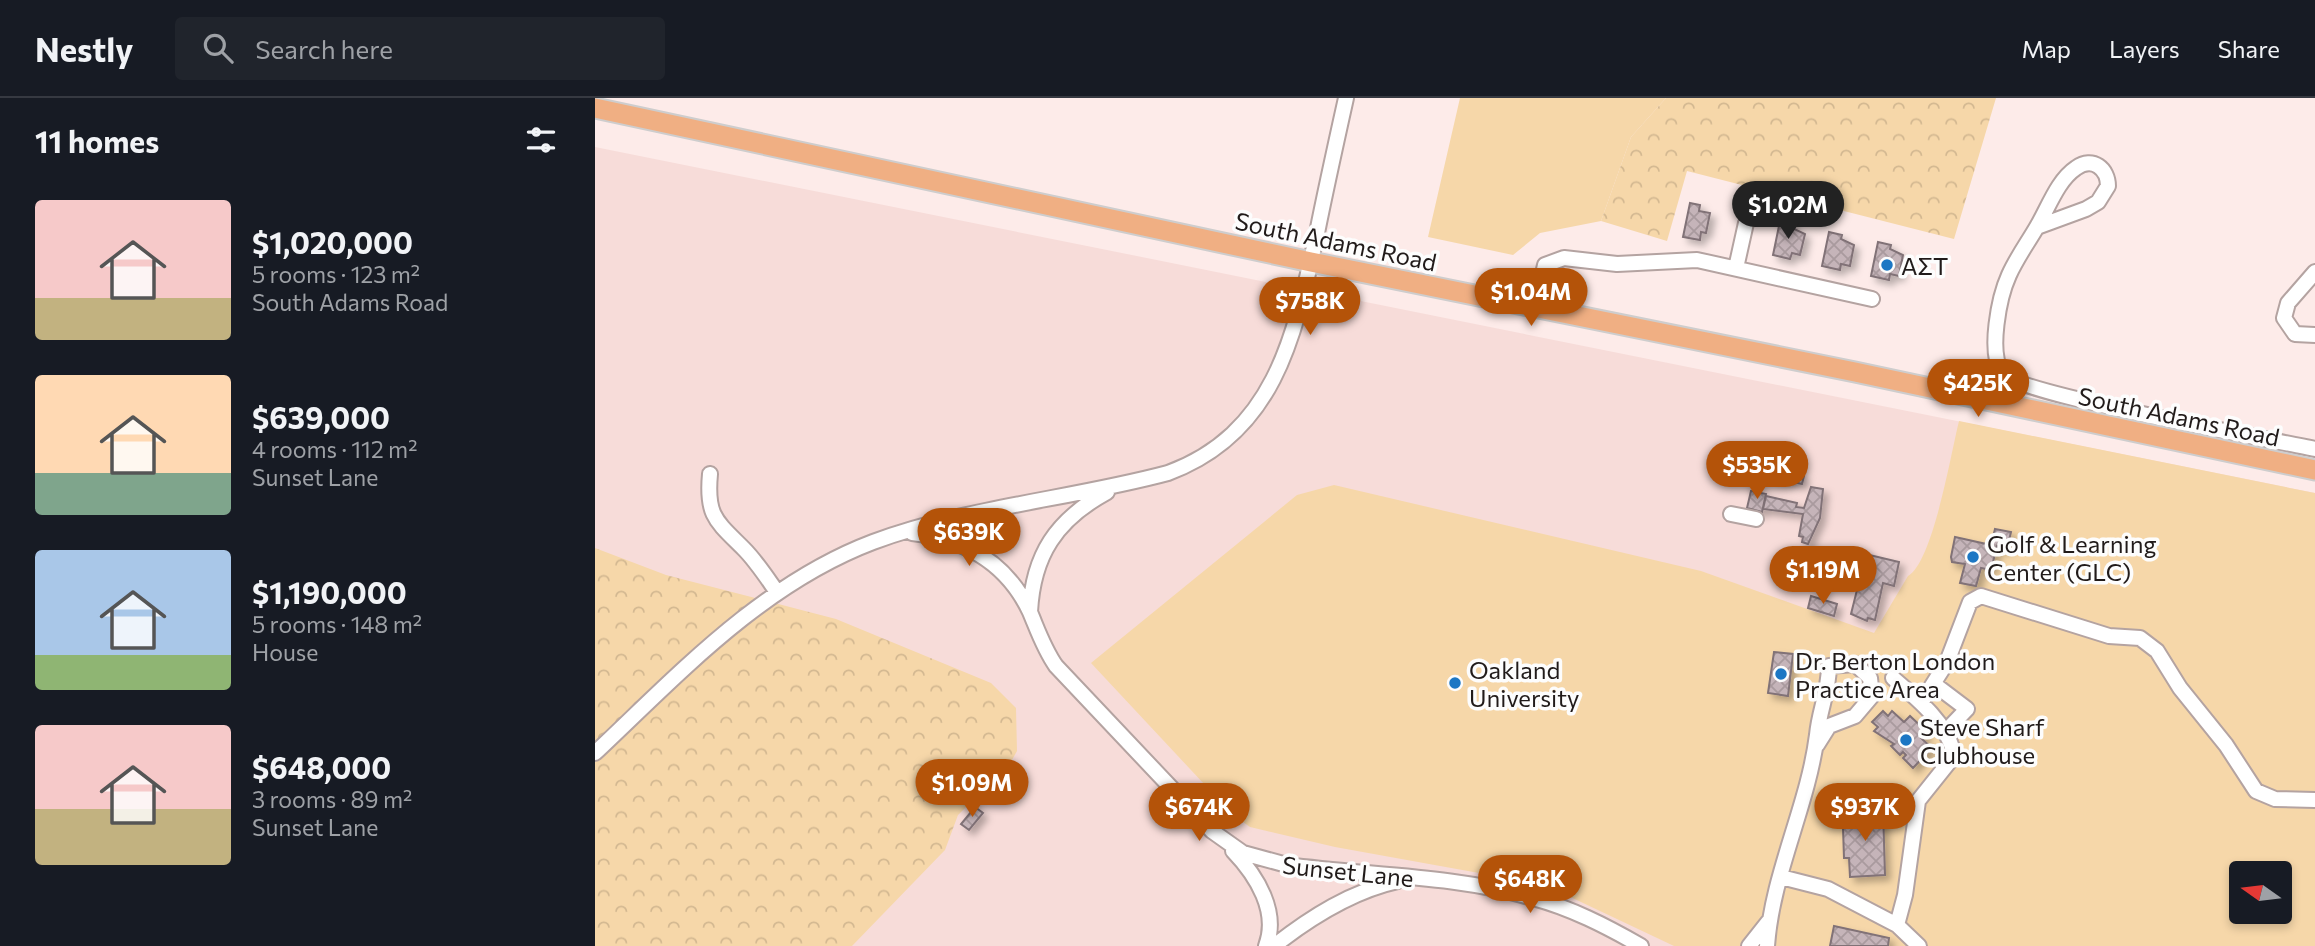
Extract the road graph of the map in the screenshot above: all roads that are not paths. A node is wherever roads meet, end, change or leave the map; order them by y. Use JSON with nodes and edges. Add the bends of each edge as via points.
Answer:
{"nodes":[{"id":1,"x":1346,"y":98,"type":"edge"},
{"id":2,"x":606,"y":106,"type":"edge"},
{"id":3,"x":1746,"y":223,"type":"dead end"},
{"id":4,"x":2037,"y":227,"type":"junction"},
{"id":5,"x":1311,"y":262,"type":"junction"},
{"id":6,"x":1736,"y":268,"type":"junction"},
{"id":7,"x":2315,"y":272,"type":"edge"},
{"id":8,"x":1872,"y":299,"type":"dead end"},
{"id":9,"x":1535,"y":308,"type":"junction"},
{"id":10,"x":2315,"y":335,"type":"edge"},
{"id":11,"x":2315,"y":449,"type":"edge"},
{"id":12,"x":2315,"y":470,"type":"edge"},
{"id":13,"x":710,"y":474,"type":"dead end"},
{"id":14,"x":1121,"y":485,"type":"junction"},
{"id":15,"x":1731,"y":514,"type":"dead end"},
{"id":16,"x":1756,"y":519,"type":"dead end"},
{"id":17,"x":900,"y":533,"type":"junction"},
{"id":18,"x":777,"y":592,"type":"junction"},
{"id":19,"x":1030,"y":613,"type":"junction"},
{"id":20,"x":1893,"y":678,"type":"dead end"},
{"id":21,"x":1934,"y":684,"type":"junction"},
{"id":22,"x":1921,"y":703,"type":"junction"},
{"id":23,"x":1945,"y":732,"type":"junction"},
{"id":24,"x":1817,"y":746,"type":"junction"},
{"id":25,"x":595,"y":753,"type":"edge"},
{"id":26,"x":2315,"y":800,"type":"edge"},
{"id":27,"x":1225,"y":843,"type":"junction"},
{"id":28,"x":1781,"y":877,"type":"junction"},
{"id":29,"x":1422,"y":879,"type":"junction"},
{"id":30,"x":1772,"y":913,"type":"junction"},
{"id":31,"x":1897,"y":925,"type":"junction"},
{"id":32,"x":1266,"y":946,"type":"edge"},
{"id":33,"x":1273,"y":946,"type":"edge"},
{"id":34,"x":1641,"y":946,"type":"edge"},
{"id":35,"x":1749,"y":946,"type":"edge"},
{"id":36,"x":1767,"y":946,"type":"edge"},
{"id":37,"x":1919,"y":946,"type":"edge"}],
"edges":[{"from":1,"to":5,"type":"street"},
{"from":2,"to":5,"type":"main road","name":"South Adams Road"},
{"from":3,"to":6,"type":"street"},
{"from":4,"to":4,"type":"street","via":[[2074,169],[2086,163],[2106,172],[2108,186],[2098,202]]},
{"from":4,"to":11,"type":"street","via":[[2008,276],[2000,306],[1997,358],[2010,379],[2154,416]]},
{"from":5,"to":9,"type":"main road","name":"South Adams Road"},
{"from":5,"to":14,"type":"street","via":[[1283,361],[1251,414],[1204,457],[1168,473]]},
{"from":6,"to":8,"type":"street"},
{"from":6,"to":9,"type":"street","via":[[1688,260],[1617,264],[1557,259],[1544,269]]},
{"from":7,"to":10,"type":"street","via":[[2288,303],[2284,318],[2295,334]]},
{"from":9,"to":12,"type":"main road","name":"South Adams Road"},
{"from":13,"to":18,"type":"street","via":[[708,500],[713,517]]},
{"from":14,"to":17,"type":"street"},
{"from":14,"to":19,"type":"street","name":"Sunset Lane","via":[[1072,515],[1050,541],[1034,577]]},
{"from":15,"to":16,"type":"street"},
{"from":17,"to":18,"type":"street","via":[[829,562]]},
{"from":17,"to":19,"type":"street","name":"Sunset Lane","via":[[950,541],[983,555],[1010,579]]},
{"from":18,"to":25,"type":"street"},
{"from":19,"to":27,"type":"street","name":"Sunset Lane","via":[[1056,666]]},
{"from":20,"to":22,"type":"street"},
{"from":21,"to":22,"type":"street"},
{"from":21,"to":23,"type":"street","via":[[1967,709]]},
{"from":21,"to":26,"type":"street","via":[[1970,602],[1981,596],[2109,636],[2140,638],[2157,651],[2256,791],[2275,799]]},
{"from":22,"to":23,"type":"street"},
{"from":23,"to":31,"type":"street","via":[[1952,756],[1917,801]]},
{"from":24,"to":24,"type":"street","via":[[1829,726],[1855,716],[1872,696],[1870,678],[1855,664],[1829,666]]},
{"from":24,"to":28,"type":"street"},
{"from":27,"to":29,"type":"street","name":"Sunset Lane","via":[[1274,863]]},
{"from":27,"to":32,"type":"street","via":[[1248,869],[1266,902],[1271,924]]},
{"from":28,"to":30,"type":"street"},
{"from":28,"to":31,"type":"street","via":[[1828,889]]},
{"from":29,"to":33,"type":"street","via":[[1383,884],[1359,893]]},
{"from":29,"to":34,"type":"street","name":"Sunset Lane","via":[[1535,898],[1582,915]]},
{"from":30,"to":35,"type":"street"},
{"from":30,"to":36,"type":"street"},
{"from":31,"to":37,"type":"street"}]}
